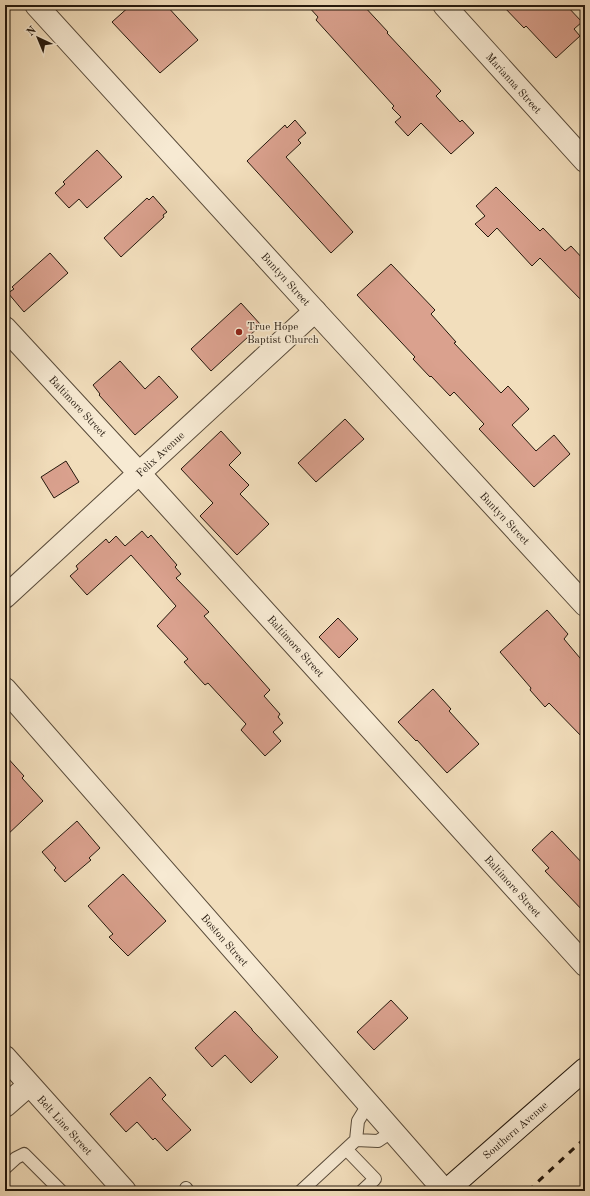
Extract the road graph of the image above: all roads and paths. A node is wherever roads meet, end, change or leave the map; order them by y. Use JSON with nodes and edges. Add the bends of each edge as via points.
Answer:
{"nodes":[{"id":1,"x":36,"y":5,"type":"edge"},
{"id":2,"x":444,"y":5,"type":"edge"},
{"id":3,"x":585,"y":161,"type":"edge"},
{"id":4,"x":315,"y":311,"type":"junction"},
{"id":5,"x":5,"y":328,"type":"edge"},
{"id":6,"x":139,"y":473,"type":"junction"},
{"id":7,"x":5,"y":596,"type":"edge"},
{"id":8,"x":585,"y":605,"type":"edge"},
{"id":9,"x":5,"y":689,"type":"edge"},
{"id":10,"x":585,"y":965,"type":"edge"},
{"id":11,"x":5,"y":1057,"type":"edge"},
{"id":12,"x":585,"y":1069,"type":"edge"},
{"id":13,"x":29,"y":1086,"type":"junction"},
{"id":14,"x":369,"y":1103,"type":"junction"},
{"id":15,"x":5,"y":1106,"type":"edge"},
{"id":16,"x":393,"y":1131,"type":"junction"},
{"id":17,"x":356,"y":1140,"type":"junction"},
{"id":18,"x":346,"y":1149,"type":"junction"},
{"id":19,"x":5,"y":1168,"type":"edge"},
{"id":20,"x":61,"y":1191,"type":"edge"},
{"id":21,"x":125,"y":1191,"type":"edge"},
{"id":22,"x":302,"y":1191,"type":"edge"},
{"id":23,"x":362,"y":1191,"type":"edge"},
{"id":24,"x":446,"y":1191,"type":"edge"}],
"edges":[{"from":1,"to":4,"type":"street","name":"Buntyn Street"},
{"from":2,"to":3,"type":"street","name":"Marianna Street"},
{"from":4,"to":6,"type":"street","name":"Felix Avenue"},
{"from":4,"to":8,"type":"street","name":"Buntyn Street"},
{"from":5,"to":6,"type":"street","name":"Baltimore Street"},
{"from":6,"to":7,"type":"street","name":"Felix Avenue"},
{"from":6,"to":10,"type":"street","name":"Baltimore Street"},
{"from":9,"to":14,"type":"street","name":"Boston Street"},
{"from":11,"to":13,"type":"street","name":"Belt Line Street"},
{"from":12,"to":24,"type":"street","name":"Southern Avenue"},
{"from":13,"to":15,"type":"street"},
{"from":13,"to":21,"type":"street","name":"Belt Line Street"},
{"from":14,"to":16,"type":"street","name":"Boston Street"},
{"from":14,"to":17,"type":"lane","via":[[358,1121]]},
{"from":16,"to":17,"type":"lane","via":[[378,1142]]},
{"from":16,"to":24,"type":"street","name":"Boston Street"},
{"from":17,"to":18,"type":"lane"},
{"from":18,"to":22,"type":"lane","via":[[325,1175]]},
{"from":18,"to":23,"type":"lane","via":[[375,1179]]},
{"from":19,"to":20,"type":"lane","via":[[24,1154]]}]}
